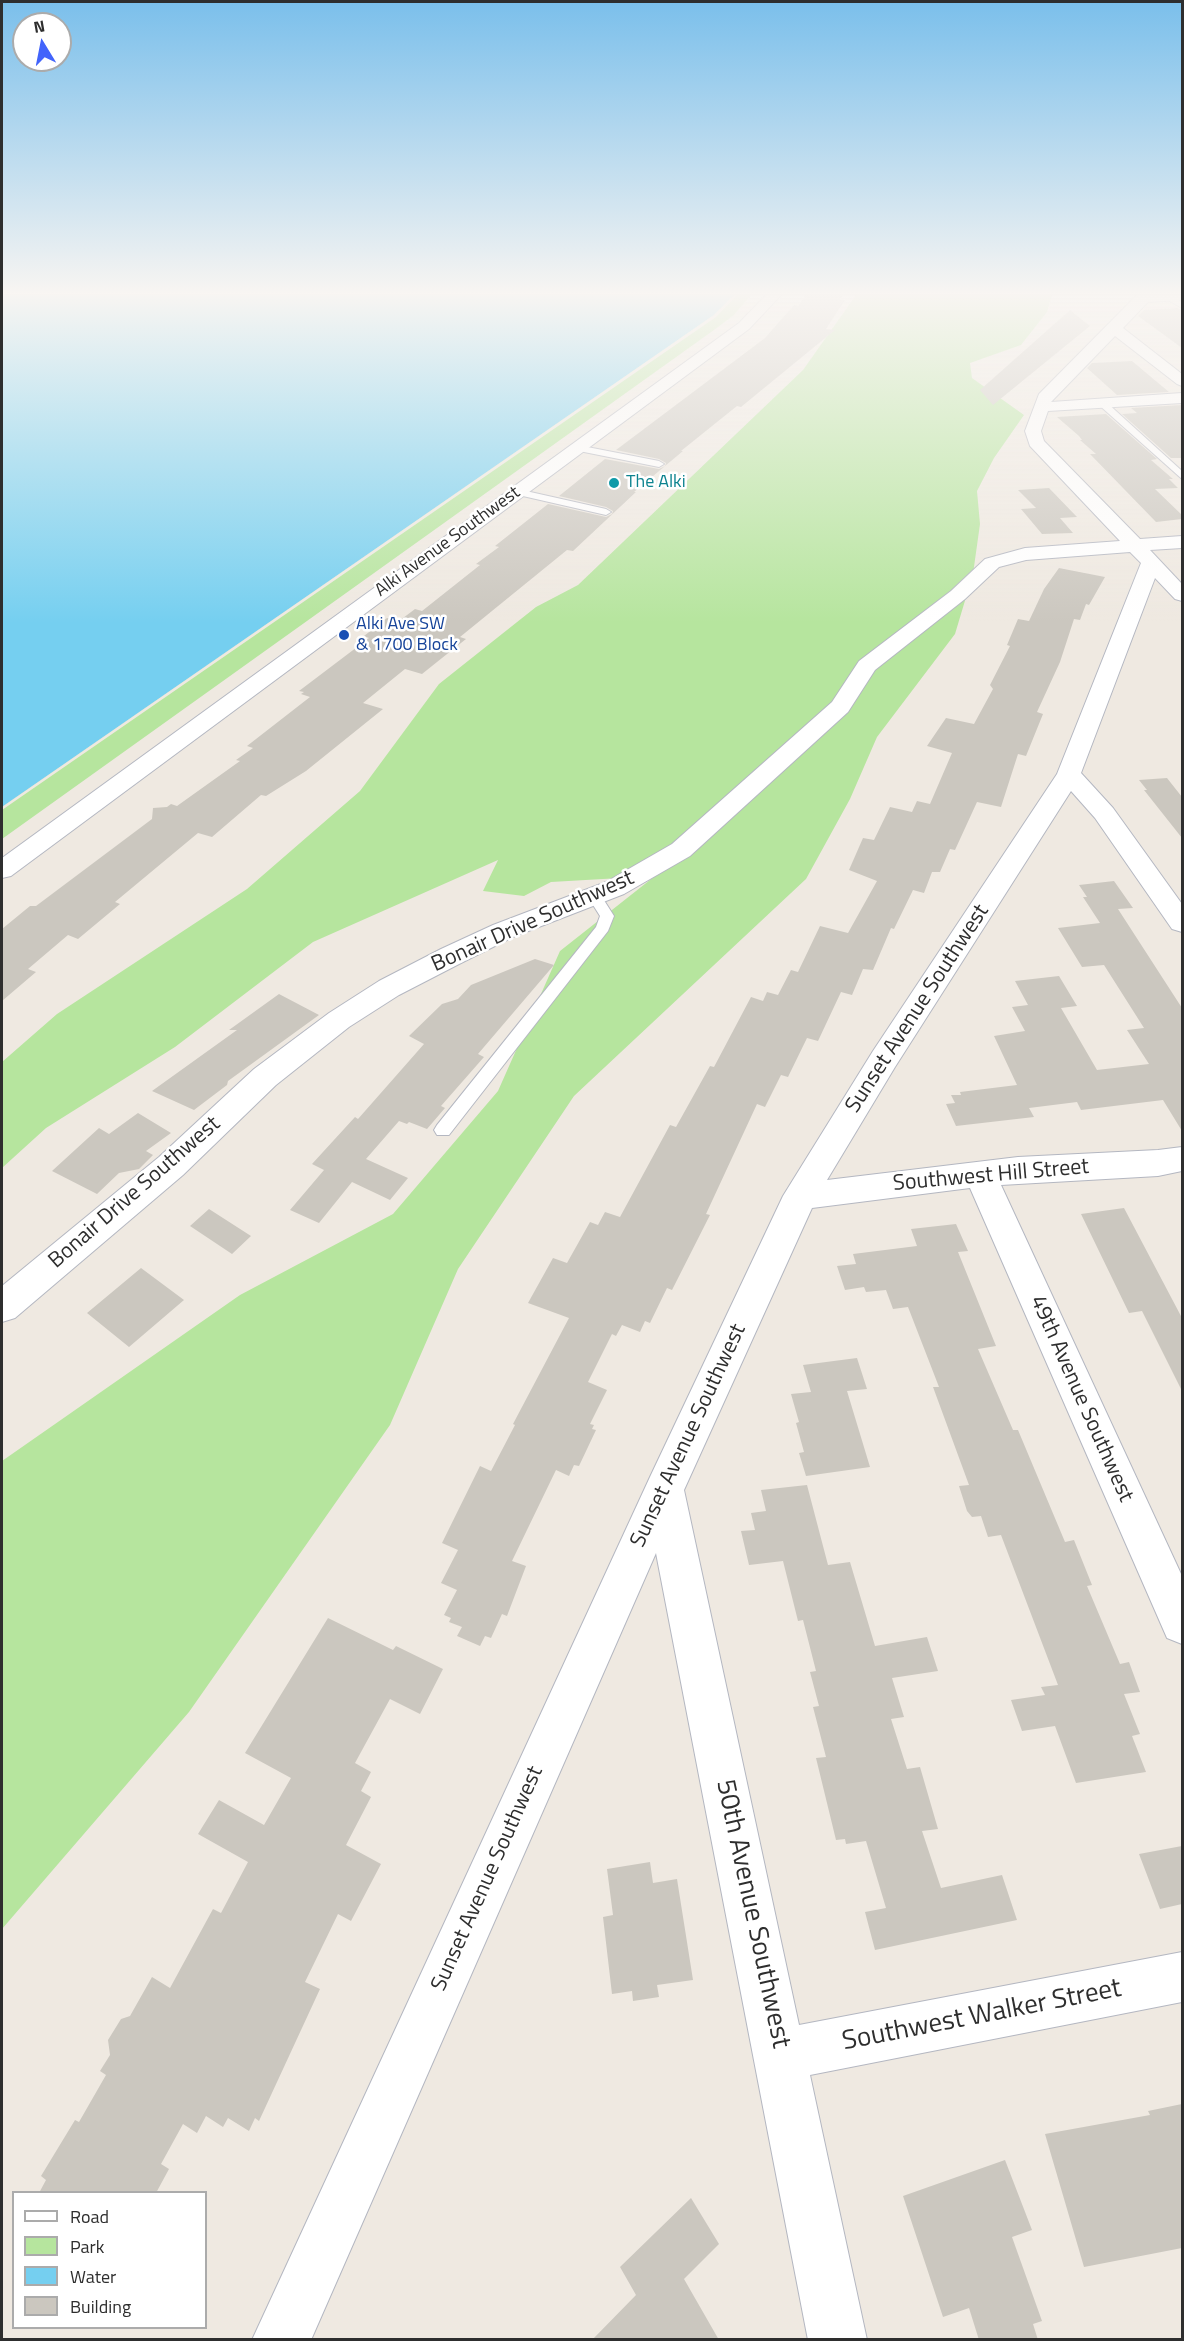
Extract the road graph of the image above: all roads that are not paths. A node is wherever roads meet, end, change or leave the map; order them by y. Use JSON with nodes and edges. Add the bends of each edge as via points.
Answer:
{"nodes":[{"id":1,"x":637,"y":404,"type":"edge"},
{"id":2,"x":1077,"y":404,"type":"edge"},
{"id":3,"x":1103,"y":404,"type":"edge"},
{"id":4,"x":1041,"y":406,"type":"joint"},
{"id":5,"x":577,"y":448,"type":"junction"},
{"id":6,"x":659,"y":464,"type":"dead end"},
{"id":7,"x":1182,"y":476,"type":"edge"},
{"id":8,"x":517,"y":492,"type":"junction"},
{"id":9,"x":606,"y":512,"type":"dead end"},
{"id":10,"x":1182,"y":542,"type":"edge"},
{"id":11,"x":1142,"y":554,"type":"junction"},
{"id":12,"x":1182,"y":595,"type":"edge"},
{"id":13,"x":1070,"y":774,"type":"junction"},
{"id":14,"x":2,"y":870,"type":"edge"},
{"id":15,"x":595,"y":897,"type":"junction"},
{"id":16,"x":1182,"y":923,"type":"edge"},
{"id":17,"x":443,"y":1130,"type":"dead end"},
{"id":18,"x":1182,"y":1159,"type":"edge"},
{"id":19,"x":980,"y":1174,"type":"junction"},
{"id":20,"x":800,"y":1196,"type":"junction"},
{"id":21,"x":5,"y":1308,"type":"edge"},
{"id":22,"x":663,"y":1490,"type":"junction"},
{"id":23,"x":1182,"y":1623,"type":"edge"},
{"id":24,"x":1182,"y":1977,"type":"edge"},
{"id":25,"x":781,"y":2055,"type":"junction"},
{"id":26,"x":281,"y":2340,"type":"edge"},
{"id":27,"x":838,"y":2340,"type":"edge"}],
"edges":[{"from":1,"to":5,"type":"street","name":"Alki Avenue Southwest"},
{"from":2,"to":4,"type":"street"},
{"from":3,"to":7,"type":"lane"},
{"from":4,"to":11,"type":"street","via":[[1033,431],[1036,442]]},
{"from":5,"to":6,"type":"lane"},
{"from":5,"to":8,"type":"street","name":"Alki Avenue Southwest"},
{"from":8,"to":9,"type":"lane"},
{"from":8,"to":14,"type":"street","name":"Alki Avenue Southwest"},
{"from":10,"to":11,"type":"street","name":"Bonair Drive Southwest"},
{"from":11,"to":12,"type":"street"},
{"from":11,"to":13,"type":"street","name":"Sunset Avenue Southwest"},
{"from":11,"to":15,"type":"street","name":"Bonair Drive Southwest","via":[[1014,555],[992,563],[958,595],[867,666],[840,707],[681,850]]},
{"from":13,"to":16,"type":"street","via":[[1104,813]]},
{"from":13,"to":20,"type":"street","name":"Sunset Avenue Southwest","via":[[884,1059]]},
{"from":15,"to":17,"type":"lane","via":[[607,916],[603,928]]},
{"from":15,"to":21,"type":"street","name":"Bonair Drive Southwest","via":[[451,956],[339,1020],[265,1077],[171,1166]]},
{"from":18,"to":19,"type":"street","name":"Southwest Hill Street"},
{"from":19,"to":20,"type":"street","name":"Southwest Hill Street"},
{"from":19,"to":23,"type":"street","name":"49th Avenue Southwest"},
{"from":20,"to":22,"type":"street","name":"Sunset Avenue Southwest"},
{"from":22,"to":25,"type":"street","name":"50th Avenue Southwest"},
{"from":22,"to":26,"type":"street","name":"Sunset Avenue Southwest"},
{"from":24,"to":25,"type":"street","name":"Southwest Walker Street"},
{"from":25,"to":27,"type":"street","name":"50th Avenue Southwest"}]}
